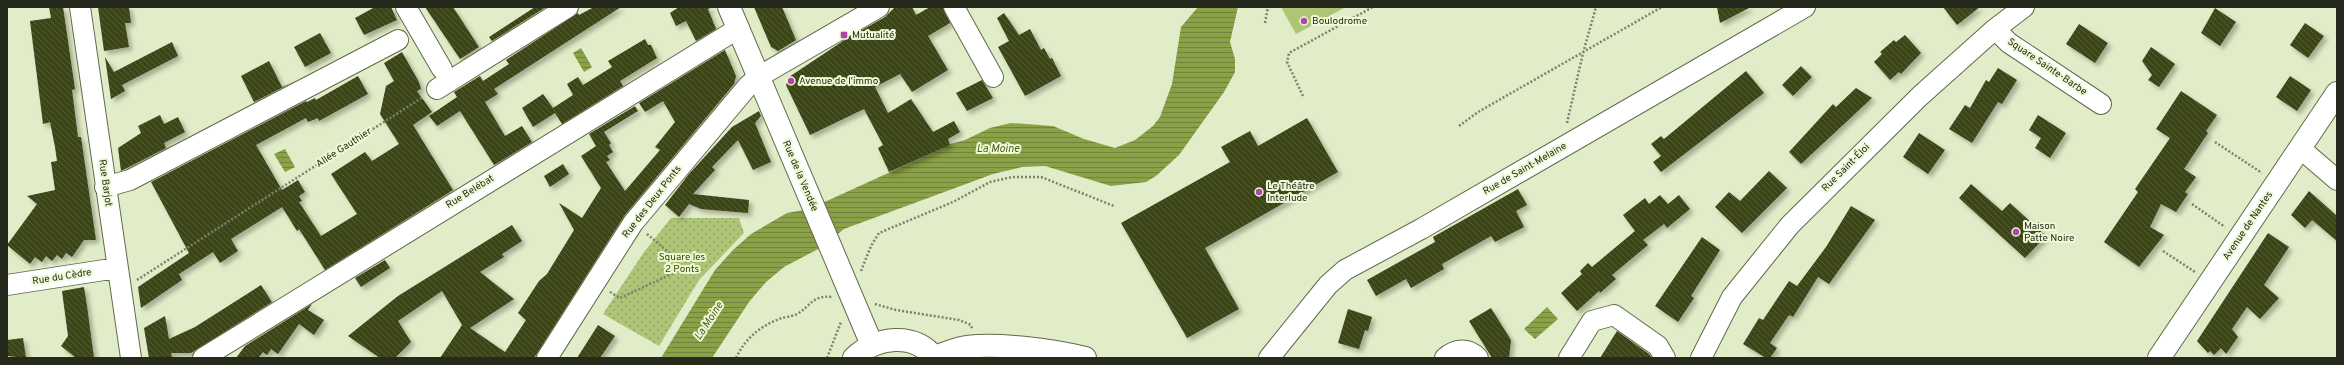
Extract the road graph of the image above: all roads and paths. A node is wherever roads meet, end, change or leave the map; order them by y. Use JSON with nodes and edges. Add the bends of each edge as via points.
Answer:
{"nodes":[{"id":1,"x":80,"y":7,"type":"edge"},
{"id":2,"x":406,"y":7,"type":"edge"},
{"id":3,"x":568,"y":7,"type":"edge"},
{"id":4,"x":729,"y":7,"type":"edge"},
{"id":5,"x":879,"y":7,"type":"edge"},
{"id":6,"x":954,"y":7,"type":"edge"},
{"id":7,"x":1268,"y":7,"type":"edge"},
{"id":8,"x":1373,"y":7,"type":"edge"},
{"id":9,"x":1596,"y":7,"type":"edge"},
{"id":10,"x":1662,"y":7,"type":"edge"},
{"id":11,"x":1805,"y":7,"type":"edge"},
{"id":12,"x":2024,"y":7,"type":"edge"},
{"id":13,"x":1265,"y":23,"type":"dead end"},
{"id":14,"x":739,"y":28,"type":"junction"},
{"id":15,"x":1995,"y":29,"type":"junction"},
{"id":16,"x":398,"y":40,"type":"dead end"},
{"id":17,"x":1583,"y":53,"type":"junction"},
{"id":18,"x":442,"y":69,"type":"dead end"},
{"id":19,"x":758,"y":77,"type":"junction"},
{"id":20,"x":994,"y":77,"type":"dead end"},
{"id":21,"x":437,"y":89,"type":"joint"},
{"id":22,"x":2337,"y":93,"type":"edge"},
{"id":23,"x":1304,"y":96,"type":"dead end"},
{"id":24,"x":2101,"y":104,"type":"dead end"},
{"id":25,"x":1460,"y":126,"type":"dead end"},
{"id":26,"x":2215,"y":142,"type":"dead end"},
{"id":27,"x":1562,"y":147,"type":"junction"},
{"id":28,"x":2301,"y":149,"type":"junction"},
{"id":29,"x":2337,"y":180,"type":"edge"},
{"id":30,"x":2277,"y":184,"type":"junction"},
{"id":31,"x":105,"y":187,"type":"junction"},
{"id":32,"x":2192,"y":204,"type":"dead end"},
{"id":33,"x":1114,"y":206,"type":"dead end"},
{"id":34,"x":633,"y":223,"type":"junction"},
{"id":35,"x":2241,"y":237,"type":"junction"},
{"id":36,"x":2163,"y":251,"type":"dead end"},
{"id":37,"x":673,"y":256,"type":"dead end"},
{"id":38,"x":116,"y":268,"type":"junction"},
{"id":39,"x":676,"y":272,"type":"dead end"},
{"id":40,"x":858,"y":277,"type":"dead end"},
{"id":41,"x":2211,"y":281,"type":"junction"},
{"id":42,"x":595,"y":282,"type":"junction"},
{"id":43,"x":7,"y":285,"type":"edge"},
{"id":44,"x":120,"y":290,"type":"junction"},
{"id":45,"x":837,"y":298,"type":"dead end"},
{"id":46,"x":862,"y":306,"type":"junction"},
{"id":47,"x":872,"y":345,"type":"junction"},
{"id":48,"x":975,"y":347,"type":"junction"},
{"id":49,"x":935,"y":357,"type":"edge"},
{"id":50,"x":131,"y":358,"type":"edge"},
{"id":51,"x":203,"y":358,"type":"edge"},
{"id":52,"x":547,"y":358,"type":"edge"},
{"id":53,"x":736,"y":358,"type":"edge"},
{"id":54,"x":827,"y":358,"type":"edge"},
{"id":55,"x":854,"y":358,"type":"edge"},
{"id":56,"x":1085,"y":358,"type":"edge"},
{"id":57,"x":1269,"y":358,"type":"edge"},
{"id":58,"x":1445,"y":358,"type":"edge"},
{"id":59,"x":1478,"y":358,"type":"edge"},
{"id":60,"x":1569,"y":358,"type":"edge"},
{"id":61,"x":1665,"y":358,"type":"edge"},
{"id":62,"x":1701,"y":358,"type":"edge"},
{"id":63,"x":2159,"y":358,"type":"edge"}],
"edges":[{"from":1,"to":31,"type":"street","name":"Rue Barjot"},
{"from":2,"to":18,"type":"street"},
{"from":3,"to":21,"type":"street"},
{"from":4,"to":14,"type":"main road","name":"Rue de la Vendée"},
{"from":5,"to":19,"type":"street","name":"Rue des Deux Ponts"},
{"from":6,"to":20,"type":"street"},
{"from":7,"to":13,"type":"path"},
{"from":8,"to":23,"type":"path","via":[[1289,53],[1287,62]]},
{"from":9,"to":17,"type":"path"},
{"from":10,"to":17,"type":"path"},
{"from":11,"to":27,"type":"street","name":"Rue de Saint-Melaine"},
{"from":12,"to":15,"type":"street","name":"Rue Saint-Éloi"},
{"from":14,"to":19,"type":"main road","name":"Rue de la Vendée"},
{"from":14,"to":51,"type":"street","name":"Rue Belébat"},
{"from":15,"to":24,"type":"street","name":"Square Sainte-Barbe","via":[[2009,43]]},
{"from":15,"to":62,"type":"street","name":"Rue Saint-Éloi","via":[[1920,96],[1790,225],[1732,297]]},
{"from":16,"to":31,"type":"street","via":[[130,180]]},
{"from":17,"to":25,"type":"path","via":[[1478,112]]},
{"from":17,"to":27,"type":"path"},
{"from":19,"to":34,"type":"street","name":"Rue des Deux Ponts"},
{"from":19,"to":46,"type":"main road","name":"Rue de la Vendée","via":[[837,264]]},
{"from":21,"to":44,"type":"path","name":"Allée Gauthier"},
{"from":22,"to":28,"type":"main road","name":"Avenue de Nantes"},
{"from":26,"to":30,"type":"path"},
{"from":27,"to":57,"type":"street","name":"Rue de Saint-Melaine","via":[[1346,270],[1328,285]]},
{"from":28,"to":29,"type":"street"},
{"from":28,"to":30,"type":"main road","name":"Avenue de Nantes"},
{"from":30,"to":35,"type":"main road","name":"Avenue de Nantes"},
{"from":31,"to":38,"type":"street","name":"Rue Barjot"},
{"from":32,"to":35,"type":"path"},
{"from":33,"to":40,"type":"path","via":[[1041,177],[1012,177],[990,182],[953,202],[879,233]]},
{"from":34,"to":37,"type":"path"},
{"from":34,"to":42,"type":"street","name":"Rue des Deux Ponts"},
{"from":35,"to":41,"type":"main road","name":"Avenue de Nantes"},
{"from":36,"to":41,"type":"path"},
{"from":38,"to":43,"type":"street","name":"Rue du Cèdre"},
{"from":38,"to":44,"type":"street","name":"Rue Barjot"},
{"from":39,"to":42,"type":"path","via":[[620,298]]},
{"from":41,"to":63,"type":"main road","name":"Avenue de Nantes"},
{"from":42,"to":52,"type":"street","name":"Rue des Deux Ponts"},
{"from":44,"to":50,"type":"street","name":"Rue Barjot"},
{"from":45,"to":53,"type":"path","via":[[822,296],[808,303],[797,314],[779,319],[757,330],[742,345]]},
{"from":46,"to":47,"type":"main road","name":"Rue de la Vendée"},
{"from":46,"to":48,"type":"path","via":[[881,304],[896,310],[959,320],[971,325]]},
{"from":46,"to":54,"type":"path","via":[[844,312]]},
{"from":47,"to":49,"type":"main road","via":[[892,339],[903,340],[920,346]]},
{"from":47,"to":55,"type":"main road"},
{"from":48,"to":49,"type":"main road"},
{"from":48,"to":56,"type":"main road","via":[[1024,348]]},
{"from":58,"to":59,"type":"street","via":[[1462,349],[1472,352]]},
{"from":60,"to":61,"type":"street","via":[[1592,321],[1614,315],[1658,346]]}]}
